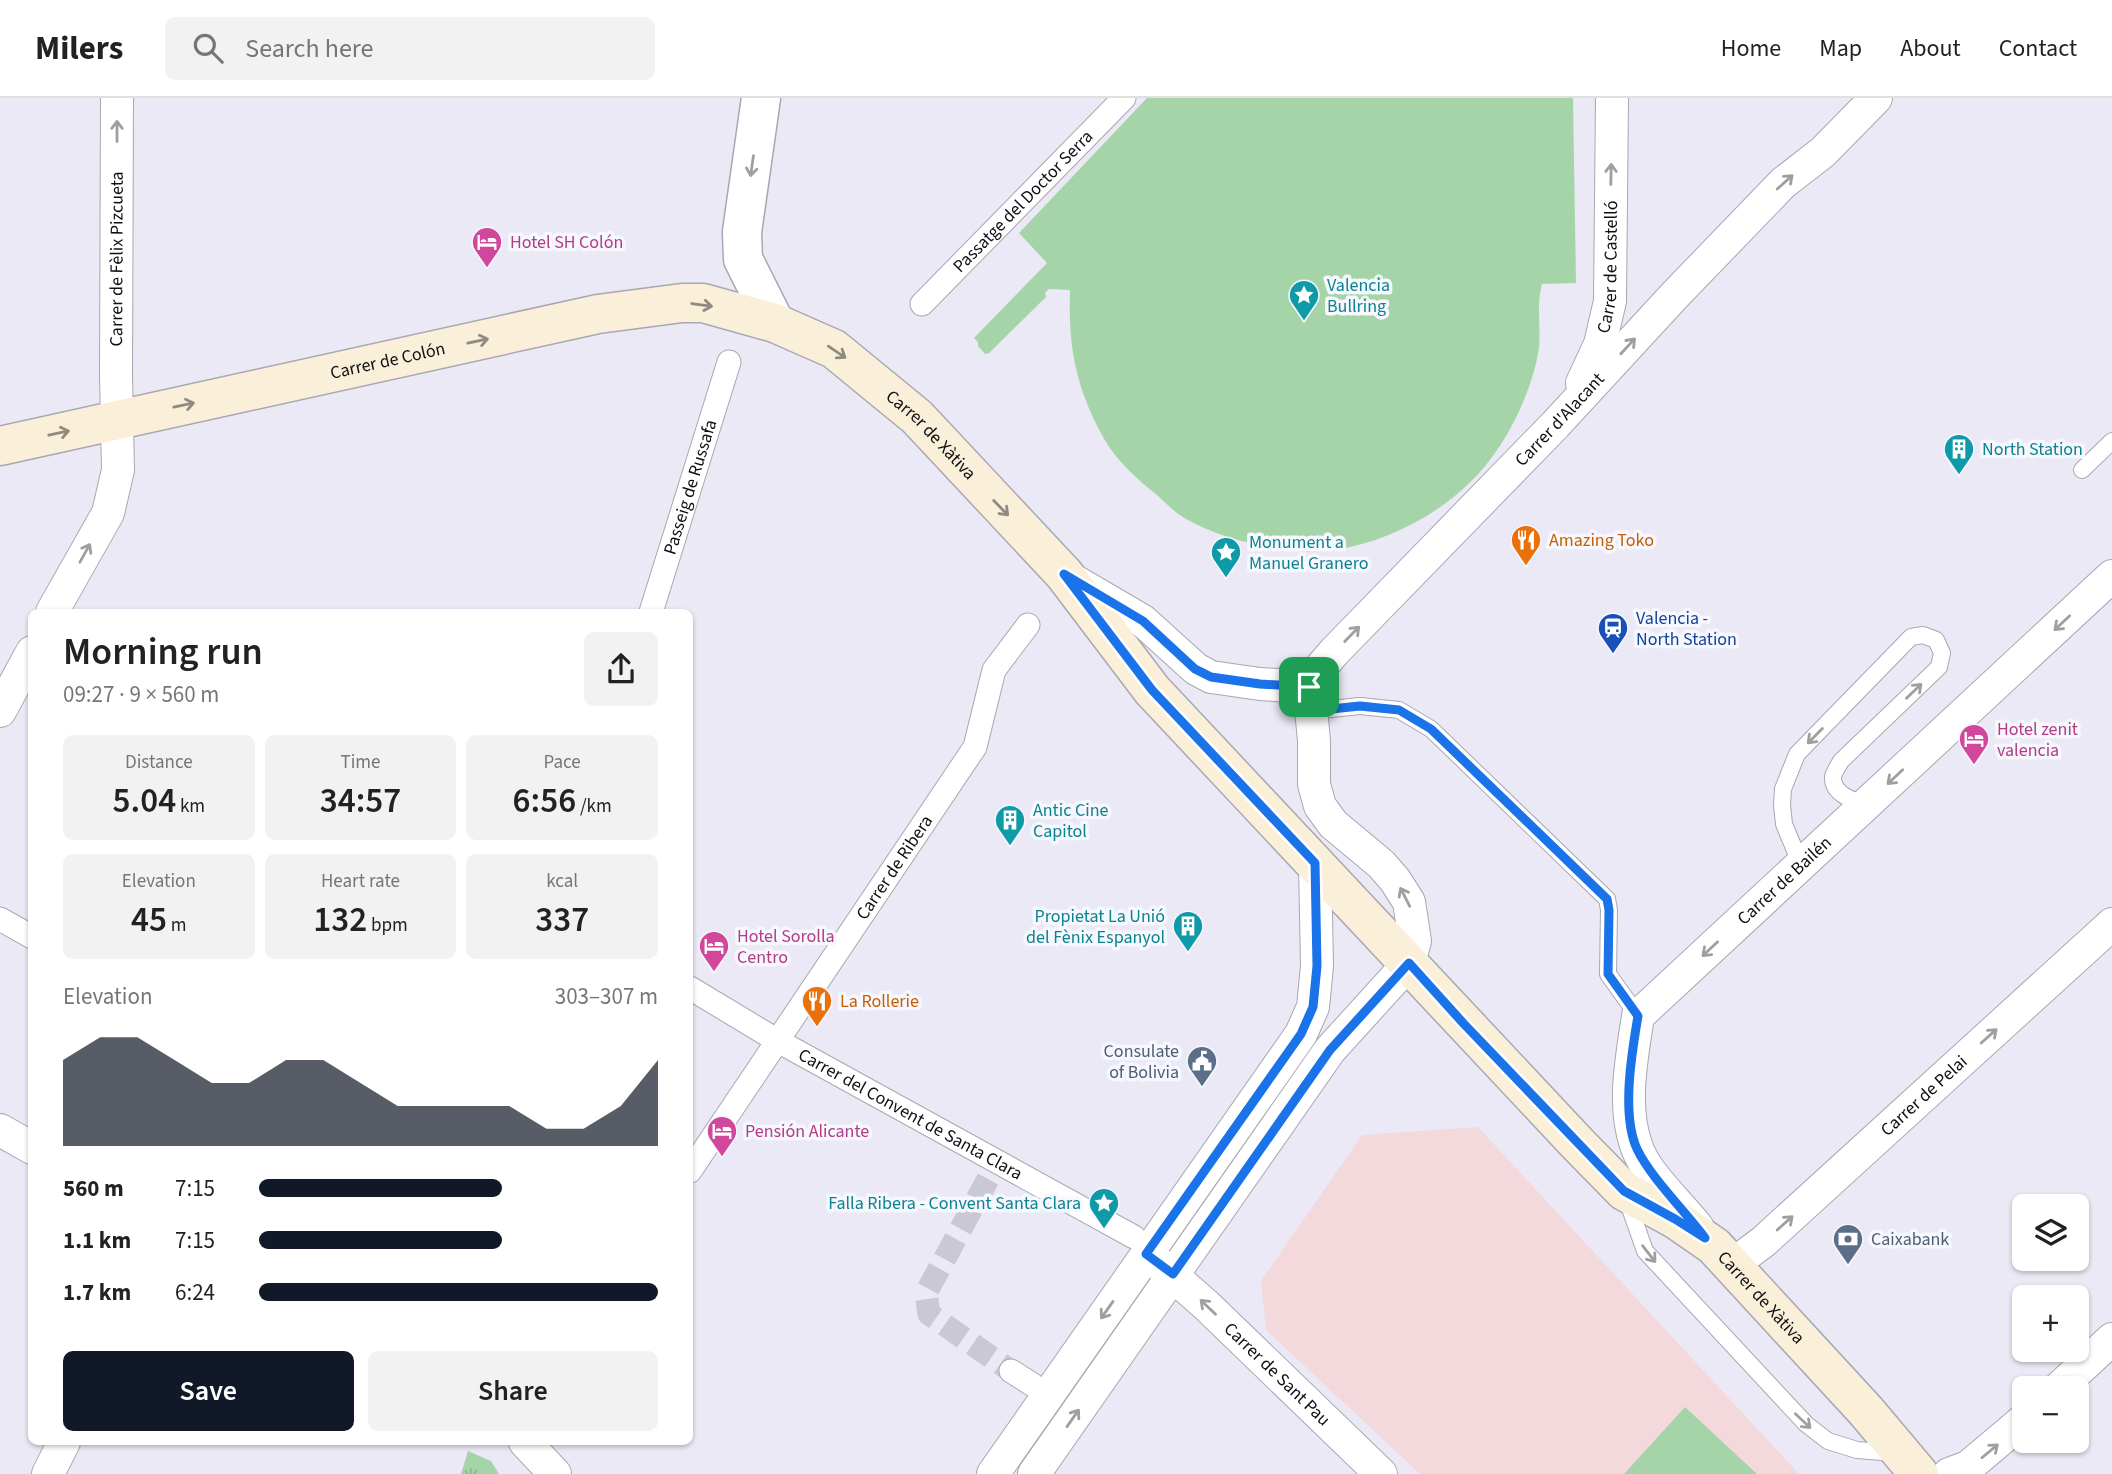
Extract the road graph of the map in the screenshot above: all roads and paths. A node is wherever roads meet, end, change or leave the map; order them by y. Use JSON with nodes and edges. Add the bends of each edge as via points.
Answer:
{"nodes":[{"id":1,"x":117,"y":98,"type":"edge"},
{"id":2,"x":761,"y":98,"type":"edge"},
{"id":3,"x":1124,"y":98,"type":"edge"},
{"id":4,"x":1612,"y":98,"type":"edge"},
{"id":5,"x":1876,"y":98,"type":"edge"},
{"id":6,"x":922,"y":304,"type":"dead end"},
{"id":7,"x":775,"y":323,"type":"junction"},
{"id":8,"x":729,"y":362,"type":"dead end"},
{"id":9,"x":118,"y":419,"type":"junction"},
{"id":10,"x":1555,"y":425,"type":"junction"},
{"id":11,"x":2112,"y":441,"type":"edge"},
{"id":12,"x":0,"y":446,"type":"edge"},
{"id":13,"x":2082,"y":470,"type":"dead end"},
{"id":14,"x":1064,"y":574,"type":"junction"},
{"id":15,"x":2112,"y":576,"type":"edge"},
{"id":16,"x":64,"y":608,"type":"edge"},
{"id":17,"x":651,"y":609,"type":"edge"},
{"id":18,"x":1028,"y":625,"type":"dead end"},
{"id":19,"x":28,"y":659,"type":"edge"},
{"id":20,"x":1309,"y":687,"type":"junction"},
{"id":21,"x":0,"y":711,"type":"edge"},
{"id":22,"x":1867,"y":803,"type":"junction"},
{"id":23,"x":1315,"y":863,"type":"junction"},
{"id":24,"x":1801,"y":865,"type":"junction"},
{"id":25,"x":0,"y":919,"type":"edge"},
{"id":26,"x":2112,"y":924,"type":"edge"},
{"id":27,"x":28,"y":935,"type":"edge"},
{"id":28,"x":1409,"y":963,"type":"junction"},
{"id":29,"x":693,"y":990,"type":"edge"},
{"id":30,"x":1638,"y":1016,"type":"junction"},
{"id":31,"x":779,"y":1041,"type":"junction"},
{"id":32,"x":0,"y":1130,"type":"edge"},
{"id":33,"x":28,"y":1145,"type":"edge"},
{"id":34,"x":693,"y":1162,"type":"edge"},
{"id":35,"x":1624,"y":1191,"type":"junction"},
{"id":36,"x":1705,"y":1238,"type":"junction"},
{"id":37,"x":1140,"y":1246,"type":"junction"},
{"id":38,"x":1732,"y":1265,"type":"junction"},
{"id":39,"x":1173,"y":1274,"type":"junction"},
{"id":40,"x":2112,"y":1339,"type":"edge"},
{"id":41,"x":1011,"y":1371,"type":"tunnel mouth"},
{"id":42,"x":2072,"y":1376,"type":"edge"},
{"id":43,"x":1033,"y":1385,"type":"dead end"},
{"id":44,"x":2012,"y":1430,"type":"edge"},
{"id":45,"x":62,"y":1445,"type":"edge"},
{"id":46,"x":528,"y":1445,"type":"edge"},
{"id":47,"x":1911,"y":1463,"type":"edge"},
{"id":48,"x":48,"y":1474,"type":"edge"},
{"id":49,"x":555,"y":1474,"type":"edge"},
{"id":50,"x":993,"y":1474,"type":"edge"},
{"id":51,"x":1034,"y":1474,"type":"edge"},
{"id":52,"x":1381,"y":1474,"type":"edge"},
{"id":53,"x":1950,"y":1474,"type":"edge"}],
"edges":[{"from":9,"to":1,"type":"street","name":"Carrer de Fèlix Pizcueta","one_way":true},
{"from":2,"to":7,"type":"street","one_way":true,"via":[[742,232],[743,259]]},
{"from":3,"to":6,"type":"street","name":"Passatge del Doctor Serra"},
{"from":10,"to":4,"type":"street","name":"Carrer de Castelló","one_way":true,"via":[[1590,370],[1610,301]]},
{"from":10,"to":5,"type":"street","name":"Carrer d'Alacant","one_way":true,"via":[[1783,183],[1823,152]]},
{"from":9,"to":7,"type":"main road","name":"Carrer de Colón","one_way":true,"via":[[598,314],[703,303]]},
{"from":7,"to":14,"type":"main road","name":"Carrer de Xàtiva","one_way":true,"via":[[834,349],[917,417]]},
{"from":8,"to":17,"type":"street","name":"Passeig de Russafa"},
{"from":12,"to":9,"type":"main road","name":"Carrer de Colón","one_way":true},
{"from":16,"to":9,"type":"street","name":"Carrer de Fèlix Pizcueta","one_way":true,"via":[[108,513],[118,470]]},
{"from":20,"to":10,"type":"street","name":"Carrer d'Alacant","one_way":true,"via":[[1335,651]]},
{"from":11,"to":13,"type":"lane"},
{"from":14,"to":20,"type":"street","name":"Carrer de Xàtiva","via":[[1143,621],[1195,669],[1211,677]]},
{"from":14,"to":23,"type":"main road","name":"Carrer de Xàtiva","via":[[1152,690]]},
{"from":15,"to":22,"type":"street","name":"Carrer de Bailén","one_way":true},
{"from":18,"to":31,"type":"street","name":"Carrer de Ribera","via":[[994,670],[975,747]]},
{"from":19,"to":21,"type":"street"},
{"from":28,"to":20,"type":"street","one_way":true,"via":[[1415,941],[1409,902],[1381,864],[1333,824],[1320,806],[1313,772]]},
{"from":20,"to":30,"type":"lane","via":[[1331,709],[1399,710],[1431,729],[1607,899],[1608,974]]},
{"from":22,"to":24,"type":"street","name":"Carrer de Bailén"},
{"from":22,"to":24,"type":"lane","one_way":true,"via":[[1848,799],[1834,784],[1833,775],[1841,761],[1939,667],[1942,653],[1936,640],[1923,635],[1911,637],[1797,754],[1783,789],[1782,805],[1784,824]]},
{"from":23,"to":28,"type":"main road","name":"Carrer de Xàtiva"},
{"from":23,"to":37,"type":"street","via":[[1317,966],[1313,1007],[1301,1034]]},
{"from":24,"to":30,"type":"street","name":"Carrer de Bailén","one_way":true},
{"from":25,"to":27,"type":"street"},
{"from":38,"to":26,"type":"street","name":"Carrer de Pelai","one_way":true,"via":[[1763,1242]]},
{"from":28,"to":35,"type":"main road","name":"Carrer de Xàtiva"},
{"from":28,"to":39,"type":"street","via":[[1330,1050]]},
{"from":29,"to":31,"type":"street","name":"Carrer del Convent de Santa Clara"},
{"from":30,"to":36,"type":"street","via":[[1630,1070],[1636,1147]]},
{"from":31,"to":34,"type":"street","name":"Carrer de Ribera"},
{"from":31,"to":37,"type":"street","name":"Carrer del Convent de Santa Clara","via":[[993,1170]]},
{"from":32,"to":33,"type":"street"},
{"from":35,"to":36,"type":"main road","name":"Carrer de Xàtiva"},
{"from":35,"to":47,"type":"lane","one_way":true,"via":[[1644,1251],[1806,1424],[1828,1441]]},
{"from":36,"to":38,"type":"main road","name":"Carrer de Xàtiva"},
{"from":37,"to":39,"type":"street","name":"Carrer de Sant Pau"},
{"from":37,"to":50,"type":"street","one_way":true},
{"from":38,"to":47,"type":"main road","name":"Carrer de Xàtiva"},
{"from":51,"to":39,"type":"street","one_way":true},
{"from":52,"to":39,"type":"street","name":"Carrer de Sant Pau","one_way":true},
{"from":40,"to":42,"type":"street"},
{"from":41,"to":43,"type":"street"},
{"from":53,"to":44,"type":"street","one_way":true,"via":[[1968,1468]]},
{"from":45,"to":48,"type":"street"},
{"from":46,"to":49,"type":"street"}]}
